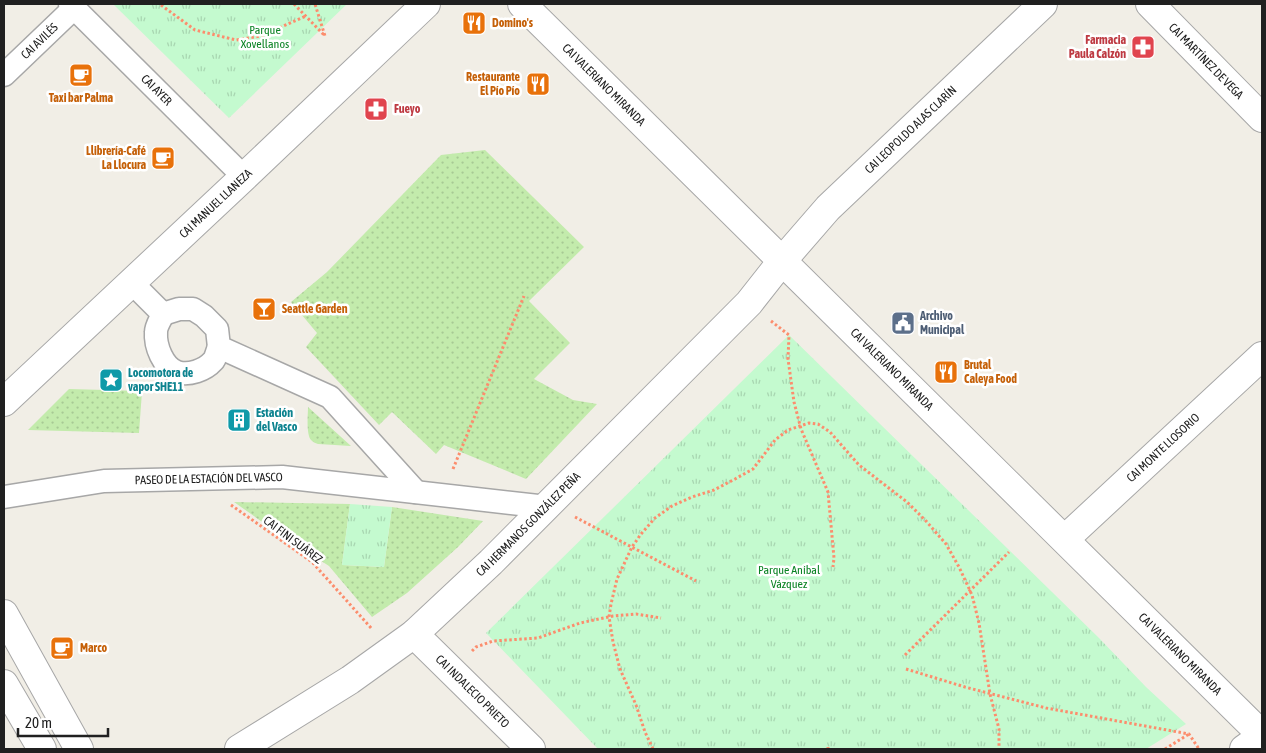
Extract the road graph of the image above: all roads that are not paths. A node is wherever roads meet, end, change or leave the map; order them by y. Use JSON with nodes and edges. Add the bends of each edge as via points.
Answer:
{"nodes":[{"id":1,"x":426,"y":4,"type":"edge"},
{"id":2,"x":522,"y":4,"type":"edge"},
{"id":3,"x":1043,"y":4,"type":"edge"},
{"id":4,"x":1150,"y":4,"type":"edge"},
{"id":5,"x":72,"y":6,"type":"edge"},
{"id":6,"x":4,"y":75,"type":"edge"},
{"id":7,"x":1262,"y":118,"type":"edge"},
{"id":8,"x":244,"y":177,"type":"junction"},
{"id":9,"x":782,"y":260,"type":"junction"},
{"id":10,"x":131,"y":282,"type":"junction"},
{"id":11,"x":163,"y":314,"type":"junction"},
{"id":12,"x":219,"y":346,"type":"junction"},
{"id":13,"x":1262,"y":356,"type":"edge"},
{"id":14,"x":4,"y":402,"type":"edge"},
{"id":15,"x":416,"y":492,"type":"junction"},
{"id":16,"x":4,"y":498,"type":"edge"},
{"id":17,"x":547,"y":507,"type":"junction"},
{"id":18,"x":1065,"y":540,"type":"junction"},
{"id":19,"x":4,"y":614,"type":"edge"},
{"id":20,"x":414,"y":634,"type":"junction"},
{"id":21,"x":4,"y":684,"type":"edge"},
{"id":22,"x":1262,"y":736,"type":"edge"},
{"id":23,"x":42,"y":749,"type":"edge"},
{"id":24,"x":79,"y":749,"type":"edge"},
{"id":25,"x":239,"y":749,"type":"edge"},
{"id":26,"x":531,"y":749,"type":"edge"},
{"id":27,"x":1244,"y":749,"type":"edge"}],
"edges":[{"from":1,"to":8,"type":"street","name":"CAI MANUEL LLANEZA"},
{"from":2,"to":9,"type":"street","name":"CAI VALERIANO MIRANDA"},
{"from":3,"to":9,"type":"street","name":"CAI LEOPOLDO ALAS CLARÍN","via":[[828,208]]},
{"from":4,"to":7,"type":"street","name":"CAI MARTÍNEZ DE VEGA"},
{"from":5,"to":6,"type":"street","name":"CAI AVILÉS"},
{"from":5,"to":8,"type":"street","name":"CAI AYER"},
{"from":8,"to":10,"type":"street","name":"CAI MANUEL LLANEZA"},
{"from":9,"to":17,"type":"street","name":"CAI HERMANOS GONZÁLEZ PEÑA","via":[[749,303]]},
{"from":9,"to":18,"type":"street","name":"CAI VALERIANO MIRANDA"},
{"from":10,"to":11,"type":"street"},
{"from":10,"to":14,"type":"street","name":"CAI MANUEL LLANEZA"},
{"from":11,"to":12,"type":"street","via":[[193,309],[217,329]]},
{"from":11,"to":12,"type":"street","via":[[156,331],[158,350],[176,372],[189,374],[203,370],[214,360]]},
{"from":12,"to":15,"type":"street","via":[[330,397]]},
{"from":13,"to":18,"type":"street","name":"CAI MONTE LLOSORIO"},
{"from":15,"to":16,"type":"street","name":"PASEO DE LA ESTACIÓN DEL VASCO","via":[[282,478],[194,479],[104,481]]},
{"from":15,"to":17,"type":"street","name":"PASEO DE LA ESTACIÓN DEL VASCO"},
{"from":17,"to":20,"type":"street","name":"CAI HERMANOS GONZÁLEZ PEÑA"},
{"from":18,"to":22,"type":"street","name":"CAI VALERIANO MIRANDA"},
{"from":19,"to":24,"type":"street"},
{"from":20,"to":25,"type":"street","name":"CAI HERMANOS GONZÁLEZ PEÑA","via":[[350,680]]},
{"from":20,"to":26,"type":"street","name":"CAI INDALECIO PRIETO"},
{"from":21,"to":23,"type":"street"},
{"from":22,"to":27,"type":"street"}]}
